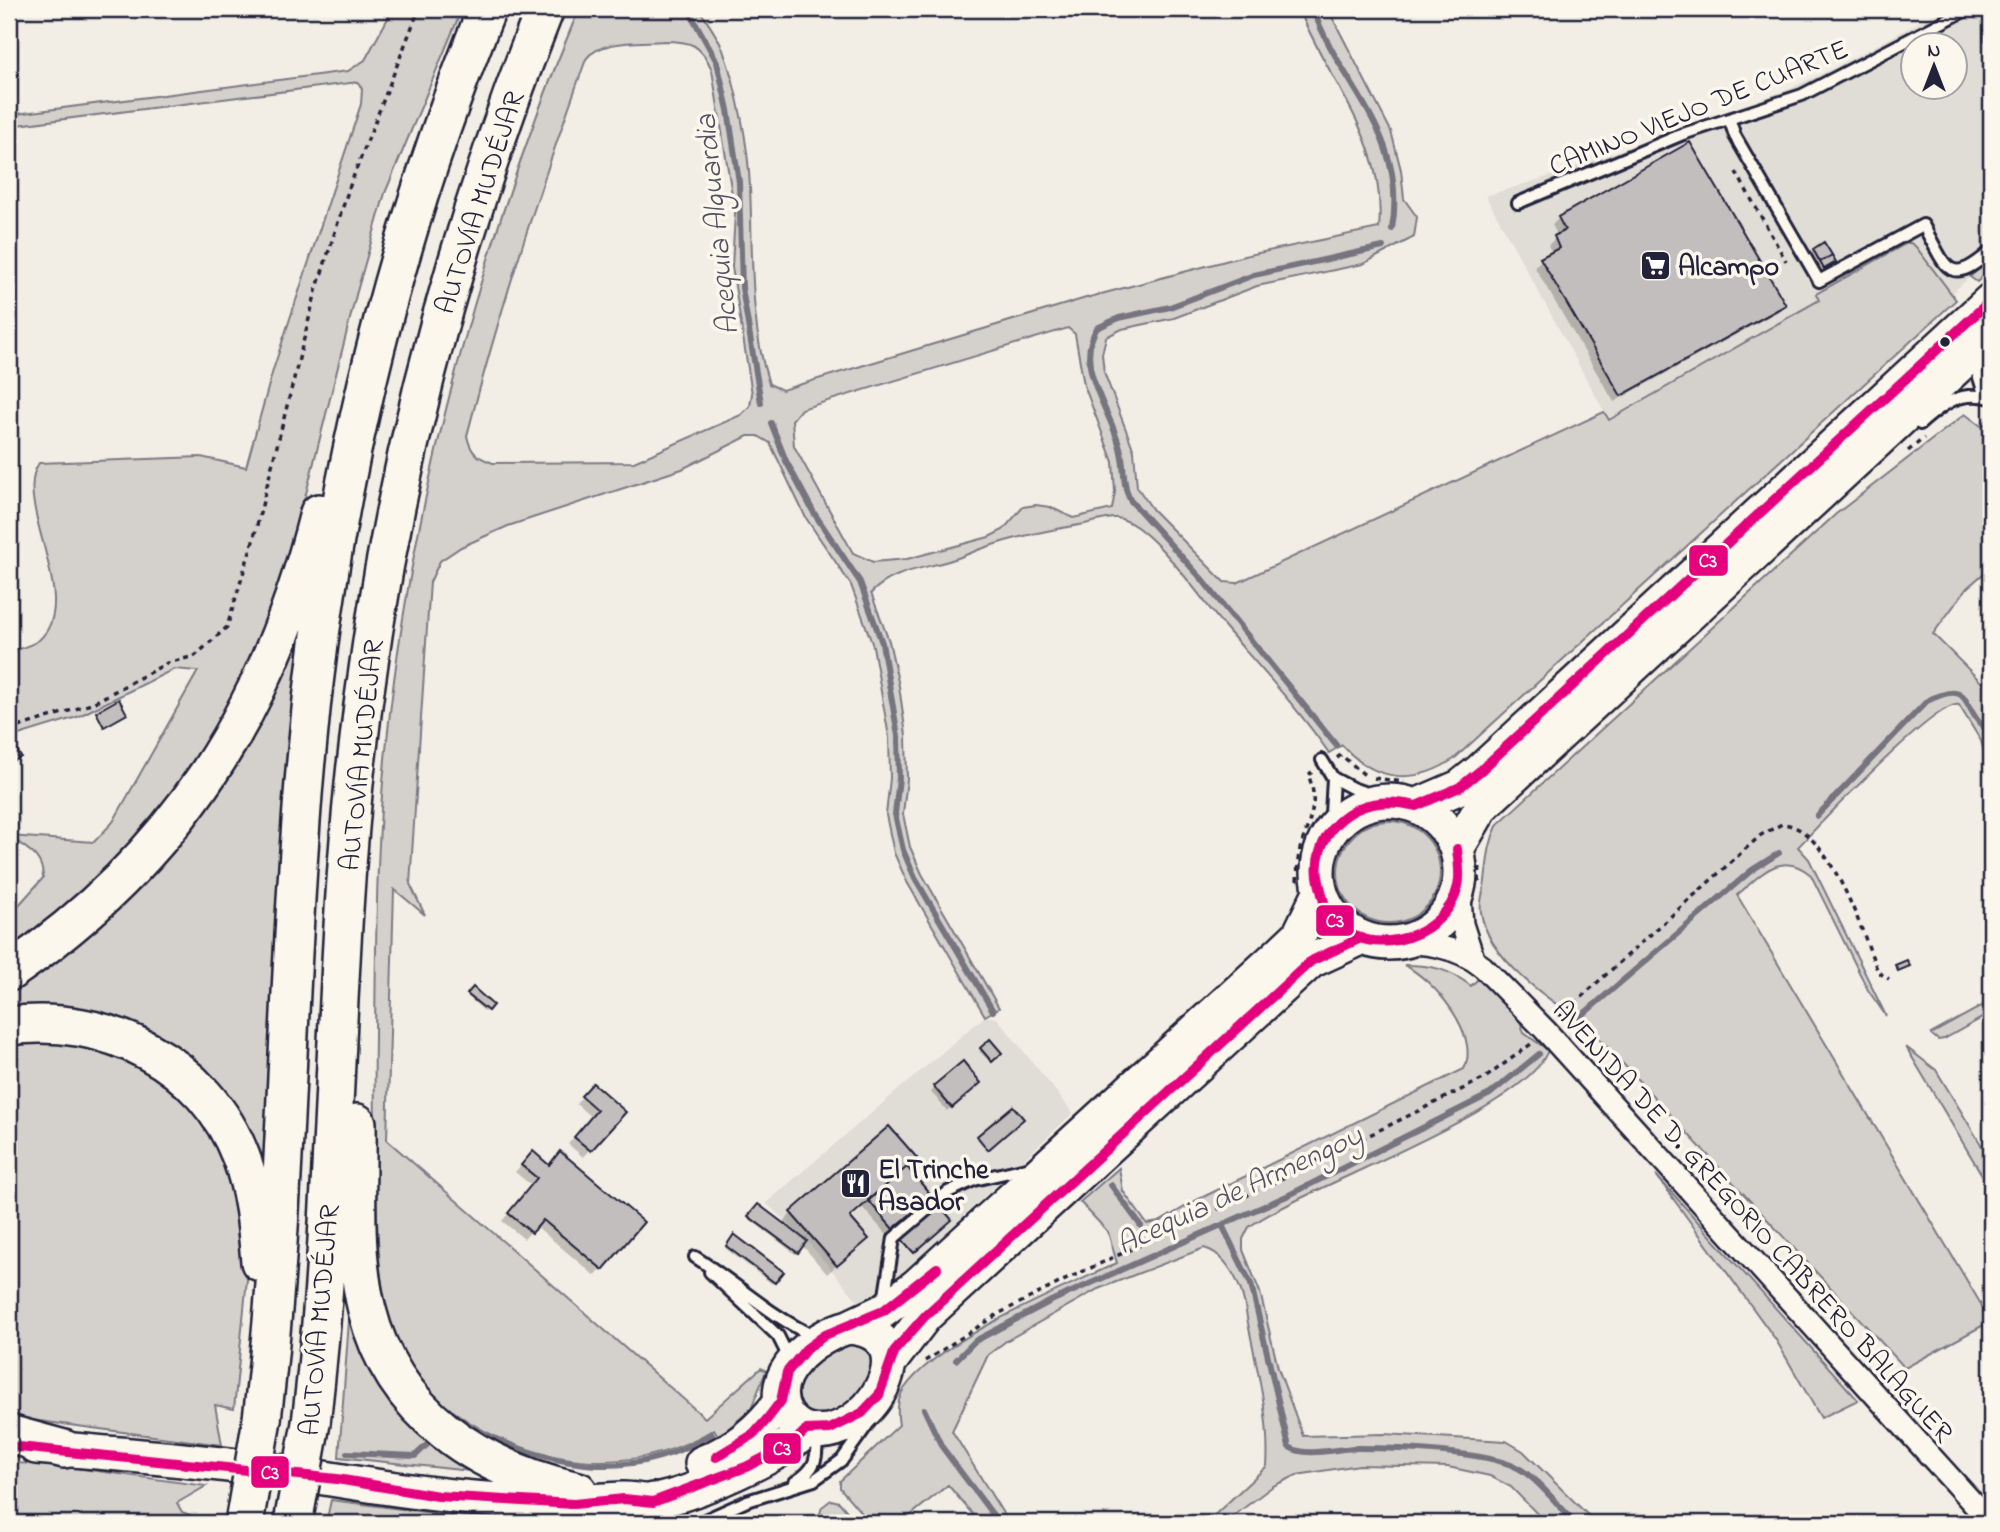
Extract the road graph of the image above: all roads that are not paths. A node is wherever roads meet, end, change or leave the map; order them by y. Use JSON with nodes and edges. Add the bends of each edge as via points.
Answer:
{"nodes":[{"id":1,"x":487,"y":9,"type":"edge"},
{"id":2,"x":545,"y":9,"type":"edge"},
{"id":3,"x":1968,"y":9,"type":"edge"},
{"id":4,"x":1730,"y":121,"type":"junction"},
{"id":5,"x":1518,"y":203,"type":"dead end"},
{"id":6,"x":1991,"y":251,"type":"edge"},
{"id":7,"x":1991,"y":300,"type":"edge"},
{"id":8,"x":1987,"y":342,"type":"edge"},
{"id":9,"x":1988,"y":397,"type":"edge"},
{"id":10,"x":365,"y":400,"type":"junction"},
{"id":11,"x":1913,"y":429,"type":"dead end"},
{"id":12,"x":1884,"y":452,"type":"dead end"},
{"id":13,"x":1798,"y":515,"type":"junction"},
{"id":14,"x":1324,"y":762,"type":"road end"},
{"id":15,"x":1333,"y":778,"type":"junction"},
{"id":16,"x":1404,"y":796,"type":"junction"},
{"id":17,"x":1330,"y":832,"type":"junction"},
{"id":18,"x":1457,"y":849,"type":"junction"},
{"id":19,"x":1459,"y":886,"type":"junction"},
{"id":20,"x":1309,"y":888,"type":"junction"},
{"id":21,"x":1375,"y":940,"type":"junction"},
{"id":22,"x":341,"y":953,"type":"junction"},
{"id":23,"x":1473,"y":958,"type":"junction"},
{"id":24,"x":9,"y":972,"type":"edge"},
{"id":25,"x":9,"y":1026,"type":"edge"},
{"id":26,"x":1051,"y":1163,"type":"junction"},
{"id":27,"x":883,"y":1311,"type":"junction"},
{"id":28,"x":274,"y":1321,"type":"junction"},
{"id":29,"x":834,"y":1333,"type":"junction"},
{"id":30,"x":792,"y":1366,"type":"junction"},
{"id":31,"x":885,"y":1378,"type":"junction"},
{"id":32,"x":781,"y":1401,"type":"junction"},
{"id":33,"x":810,"y":1431,"type":"junction"},
{"id":34,"x":9,"y":1434,"type":"edge"},
{"id":35,"x":9,"y":1446,"type":"edge"},
{"id":36,"x":64,"y":1450,"type":"junction"},
{"id":37,"x":337,"y":1479,"type":"junction"},
{"id":38,"x":785,"y":1488,"type":"junction"},
{"id":39,"x":653,"y":1502,"type":"junction"},
{"id":40,"x":584,"y":1507,"type":"edge"},
{"id":41,"x":244,"y":1523,"type":"edge"},
{"id":42,"x":293,"y":1523,"type":"edge"},
{"id":43,"x":698,"y":1523,"type":"edge"},
{"id":44,"x":1991,"y":1523,"type":"edge"}],
"edges":[{"from":1,"to":10,"type":"highway","name":"AUTOVÍA MUDÉJAR","via":[[396,272]]},
{"from":2,"to":22,"type":"highway","name":"AUTOVÍA MUDÉJAR","via":[[465,234],[415,419],[364,698]]},
{"from":3,"to":4,"type":"lane","name":"CAMINO VIEJO DE CUARTE","via":[[1822,86]]},
{"from":4,"to":5,"type":"lane","name":"CAMINO VIEJO DE CUARTE","via":[[1683,134]]},
{"from":4,"to":6,"type":"lane","via":[[1819,281],[1923,225],[1954,271],[1968,271]]},
{"from":7,"to":16,"type":"highway","via":[[1480,771],[1460,787]]},
{"from":8,"to":9,"type":"lane","via":[[1978,374]]},
{"from":8,"to":13,"type":"highway"},
{"from":9,"to":11,"type":"lane","via":[[1951,399]]},
{"from":10,"to":24,"type":"highway","via":[[343,416],[295,599],[270,664],[222,755],[169,827],[113,889]]},
{"from":10,"to":28,"type":"highway","name":"AUTOVÍA MUDÉJAR","via":[[335,545],[305,767]]},
{"from":12,"to":13,"type":"lane"},
{"from":13,"to":18,"type":"highway","via":[[1482,806]]},
{"from":14,"to":15,"type":"lane"},
{"from":15,"to":16,"type":"lane","via":[[1352,788]]},
{"from":15,"to":17,"type":"lane"},
{"from":16,"to":17,"type":"highway","via":[[1349,812]]},
{"from":16,"to":18,"type":"highway","via":[[1437,819]]},
{"from":17,"to":20,"type":"highway"},
{"from":18,"to":19,"type":"highway"},
{"from":19,"to":21,"type":"highway","via":[[1448,912],[1416,938]]},
{"from":19,"to":23,"type":"street","name":"AVENIDA DE D. GREGORIO CABRERO BALAGUER","via":[[1462,924]]},
{"from":20,"to":21,"type":"highway","via":[[1331,915]]},
{"from":20,"to":26,"type":"highway","via":[[1310,917],[1299,934]]},
{"from":21,"to":23,"type":"street","name":"AVENIDA DE D. GREGORIO CABRERO BALAGUER","via":[[1440,946]]},
{"from":21,"to":31,"type":"highway","via":[[1322,953],[1297,973],[925,1316]]},
{"from":22,"to":40,"type":"highway","via":[[356,977],[360,1266],[380,1348],[402,1385],[448,1434],[513,1473]]},
{"from":22,"to":42,"type":"highway","name":"AUTOVÍA MUDÉJAR","bridge":true,"via":[[328,1236],[311,1423]]},
{"from":23,"to":44,"type":"street","name":"AVENIDA DE D. GREGORIO CABRERO BALAGUER","via":[[1545,1030]]},
{"from":25,"to":28,"type":"highway","via":[[61,1024],[118,1036],[162,1059],[192,1083],[228,1129],[241,1156]]},
{"from":26,"to":27,"type":"highway"},
{"from":26,"to":27,"type":"lane","via":[[974,1180],[948,1192],[903,1230],[894,1238]]},
{"from":27,"to":29,"type":"highway"},
{"from":28,"to":41,"type":"highway","name":"AUTOVÍA MUDÉJAR","bridge":true},
{"from":29,"to":30,"type":"highway"},
{"from":29,"to":30,"type":"lane","via":[[790,1325],[695,1257],[778,1336]]},
{"from":29,"to":31,"type":"highway","via":[[859,1328],[877,1336],[883,1344]]},
{"from":30,"to":32,"type":"highway","via":[[783,1379]]},
{"from":31,"to":33,"type":"highway","via":[[848,1422]]},
{"from":31,"to":38,"type":"lane","via":[[868,1426],[842,1460],[814,1480]]},
{"from":32,"to":33,"type":"highway","via":[[791,1420]]},
{"from":32,"to":40,"type":"highway","via":[[754,1434],[718,1457]]},
{"from":33,"to":38,"type":"lane","via":[[816,1462],[805,1476]]},
{"from":33,"to":39,"type":"highway","via":[[746,1467]]},
{"from":34,"to":36,"type":"highway"},
{"from":35,"to":36,"type":"highway"},
{"from":36,"to":37,"type":"highway"},
{"from":37,"to":39,"type":"highway","via":[[484,1500]]},
{"from":37,"to":40,"type":"highway","via":[[517,1491]]},
{"from":38,"to":43,"type":"lane"},
{"from":39,"to":40,"type":"highway"}]}
